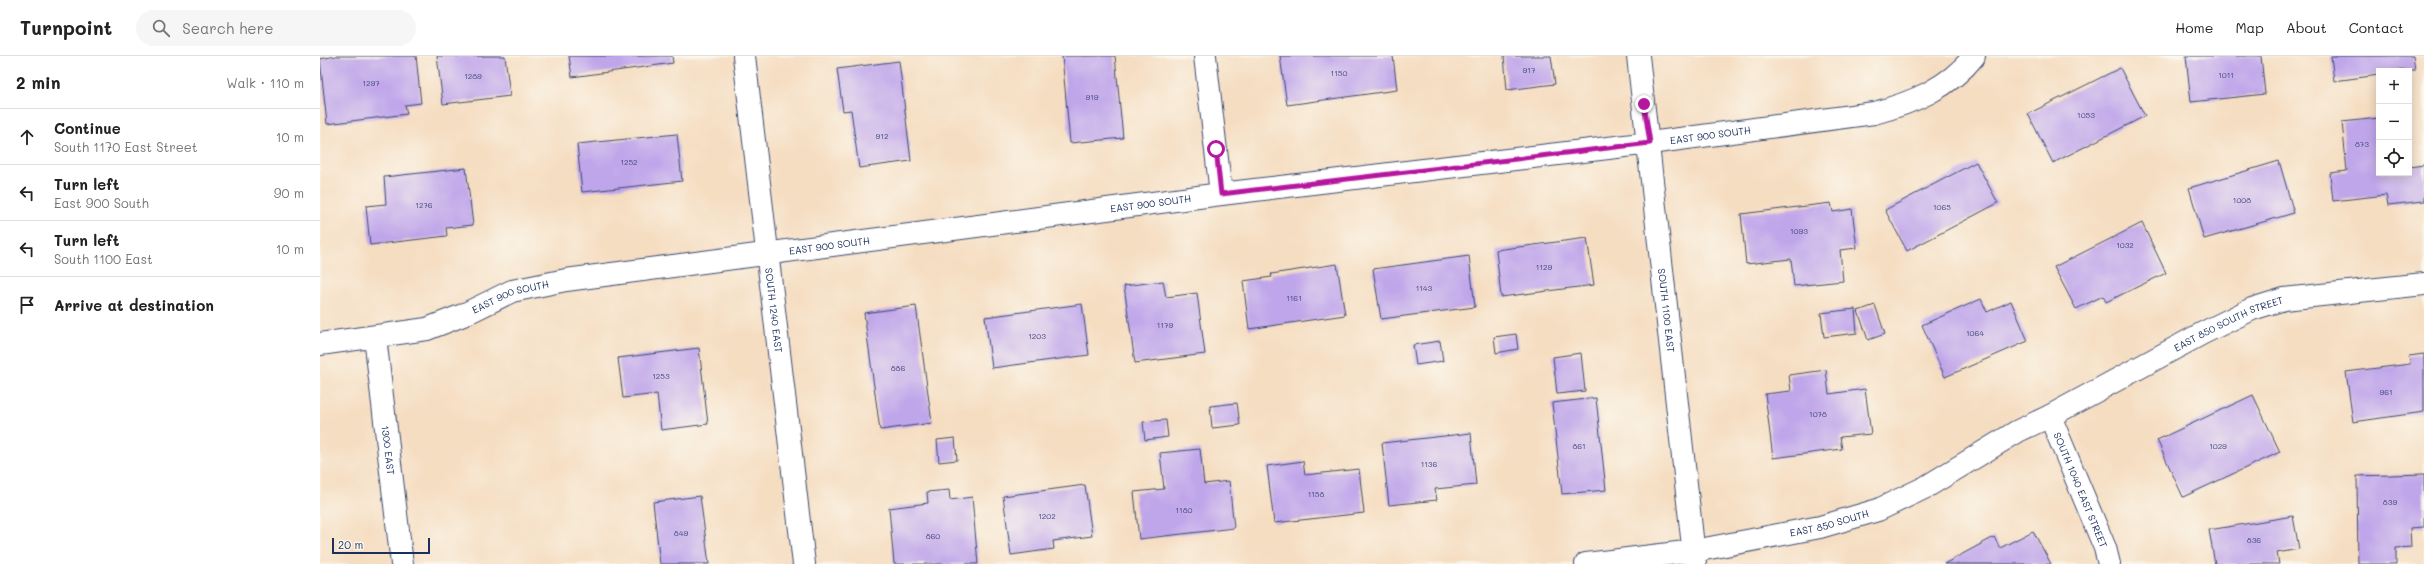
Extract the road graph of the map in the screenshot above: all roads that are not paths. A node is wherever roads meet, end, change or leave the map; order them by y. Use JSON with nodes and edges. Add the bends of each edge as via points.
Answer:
{"nodes":[{"id":1,"x":744,"y":56,"type":"edge"},
{"id":2,"x":1205,"y":56,"type":"edge"},
{"id":3,"x":1638,"y":56,"type":"edge"},
{"id":4,"x":1974,"y":56,"type":"edge"},
{"id":5,"x":1650,"y":143,"type":"junction"},
{"id":6,"x":1221,"y":194,"type":"junction"},
{"id":7,"x":767,"y":254,"type":"junction"},
{"id":8,"x":2424,"y":284,"type":"edge"},
{"id":9,"x":375,"y":336,"type":"junction"},
{"id":10,"x":320,"y":344,"type":"edge"},
{"id":11,"x":2050,"y":416,"type":"junction"},
{"id":12,"x":1694,"y":558,"type":"edge"},
{"id":13,"x":402,"y":564,"type":"edge"},
{"id":14,"x":804,"y":564,"type":"edge"},
{"id":15,"x":1586,"y":564,"type":"edge"},
{"id":16,"x":2108,"y":564,"type":"edge"}],
"edges":[{"from":1,"to":7,"type":"street","name":"SOUTH 1240 EAST"},
{"from":2,"to":6,"type":"street"},
{"from":3,"to":5,"type":"street","name":"SOUTH 1100 EAST"},
{"from":4,"to":5,"type":"street","name":"EAST 900 SOUTH","via":[[1950,79],[1928,94],[1900,106],[1874,113]]},
{"from":5,"to":6,"type":"street","name":"EAST 900 SOUTH"},
{"from":5,"to":12,"type":"street","name":"SOUTH 1100 EAST"},
{"from":6,"to":7,"type":"street","name":"EAST 900 SOUTH"},
{"from":7,"to":9,"type":"street","name":"EAST 900 SOUTH","via":[[566,280],[520,289],[427,329]]},
{"from":7,"to":14,"type":"street","name":"SOUTH 1240 EAST"},
{"from":8,"to":11,"type":"street","name":"EAST 850 SOUTH STREET","via":[[2284,299],[2252,309]]},
{"from":9,"to":10,"type":"street","name":"EAST 900 SOUTH"},
{"from":9,"to":13,"type":"street","name":"1300 EAST"},
{"from":11,"to":12,"type":"street","name":"EAST 850 SOUTH","via":[[2018,431],[1926,488],[1878,510]]},
{"from":11,"to":16,"type":"street","name":"SOUTH 1040 EAST STREET","via":[[2105,548]]},
{"from":12,"to":15,"type":"street","name":"EAST 850 SOUTH"}]}
